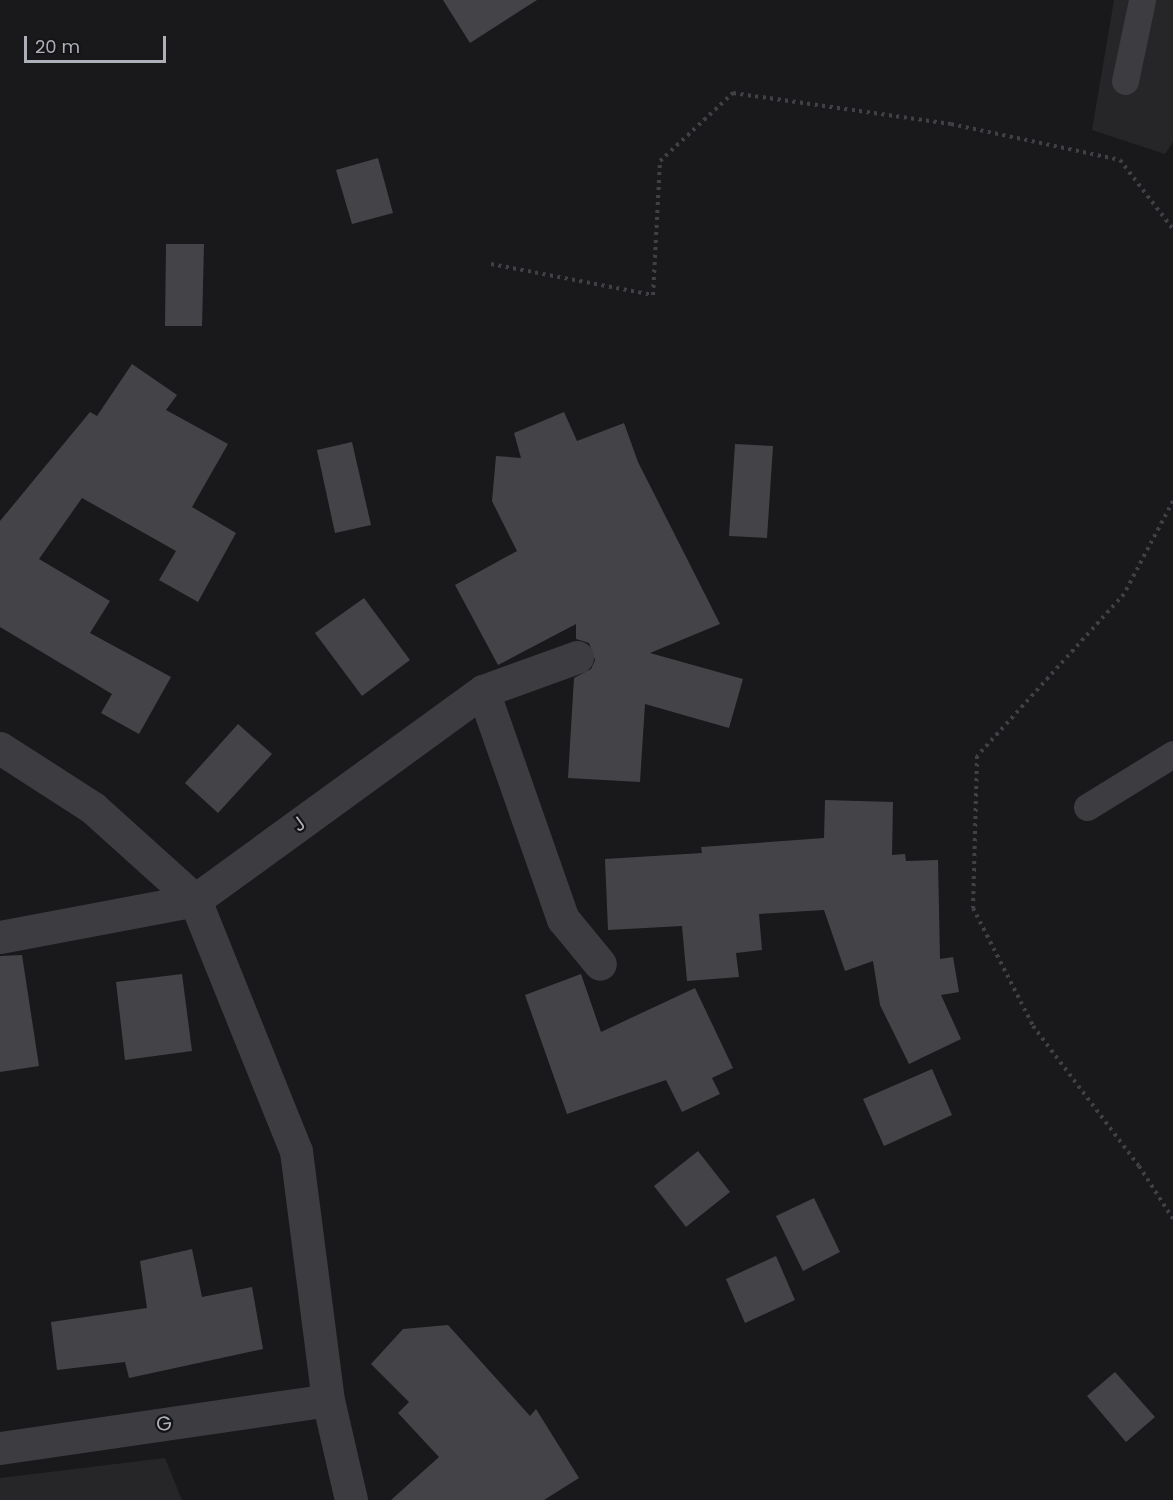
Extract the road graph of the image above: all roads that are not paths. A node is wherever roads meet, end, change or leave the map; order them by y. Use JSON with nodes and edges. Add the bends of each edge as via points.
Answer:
{"nodes":[{"id":1,"x":1142,"y":0,"type":"edge"},
{"id":2,"x":1125,"y":81,"type":"dead end"},
{"id":3,"x":577,"y":657,"type":"dead end"},
{"id":4,"x":483,"y":691,"type":"junction"},
{"id":5,"x":0,"y":748,"type":"edge"},
{"id":6,"x":1173,"y":754,"type":"edge"},
{"id":7,"x":1087,"y":807,"type":"dead end"},
{"id":8,"x":195,"y":900,"type":"junction"},
{"id":9,"x":0,"y":937,"type":"edge"},
{"id":10,"x":600,"y":964,"type":"dead end"},
{"id":11,"x":328,"y":1400,"type":"junction"},
{"id":12,"x":0,"y":1448,"type":"edge"},
{"id":13,"x":351,"y":1500,"type":"edge"}],
"edges":[{"from":1,"to":2,"type":"lane"},
{"from":3,"to":4,"type":"street","name":"J"},
{"from":4,"to":8,"type":"street","name":"J"},
{"from":4,"to":10,"type":"street","via":[[563,919]]},
{"from":5,"to":8,"type":"street","via":[[93,808]]},
{"from":6,"to":7,"type":"lane"},
{"from":8,"to":9,"type":"street","name":"J"},
{"from":8,"to":11,"type":"street","via":[[296,1151]]},
{"from":11,"to":12,"type":"street","name":"G"},
{"from":11,"to":13,"type":"street"}]}
